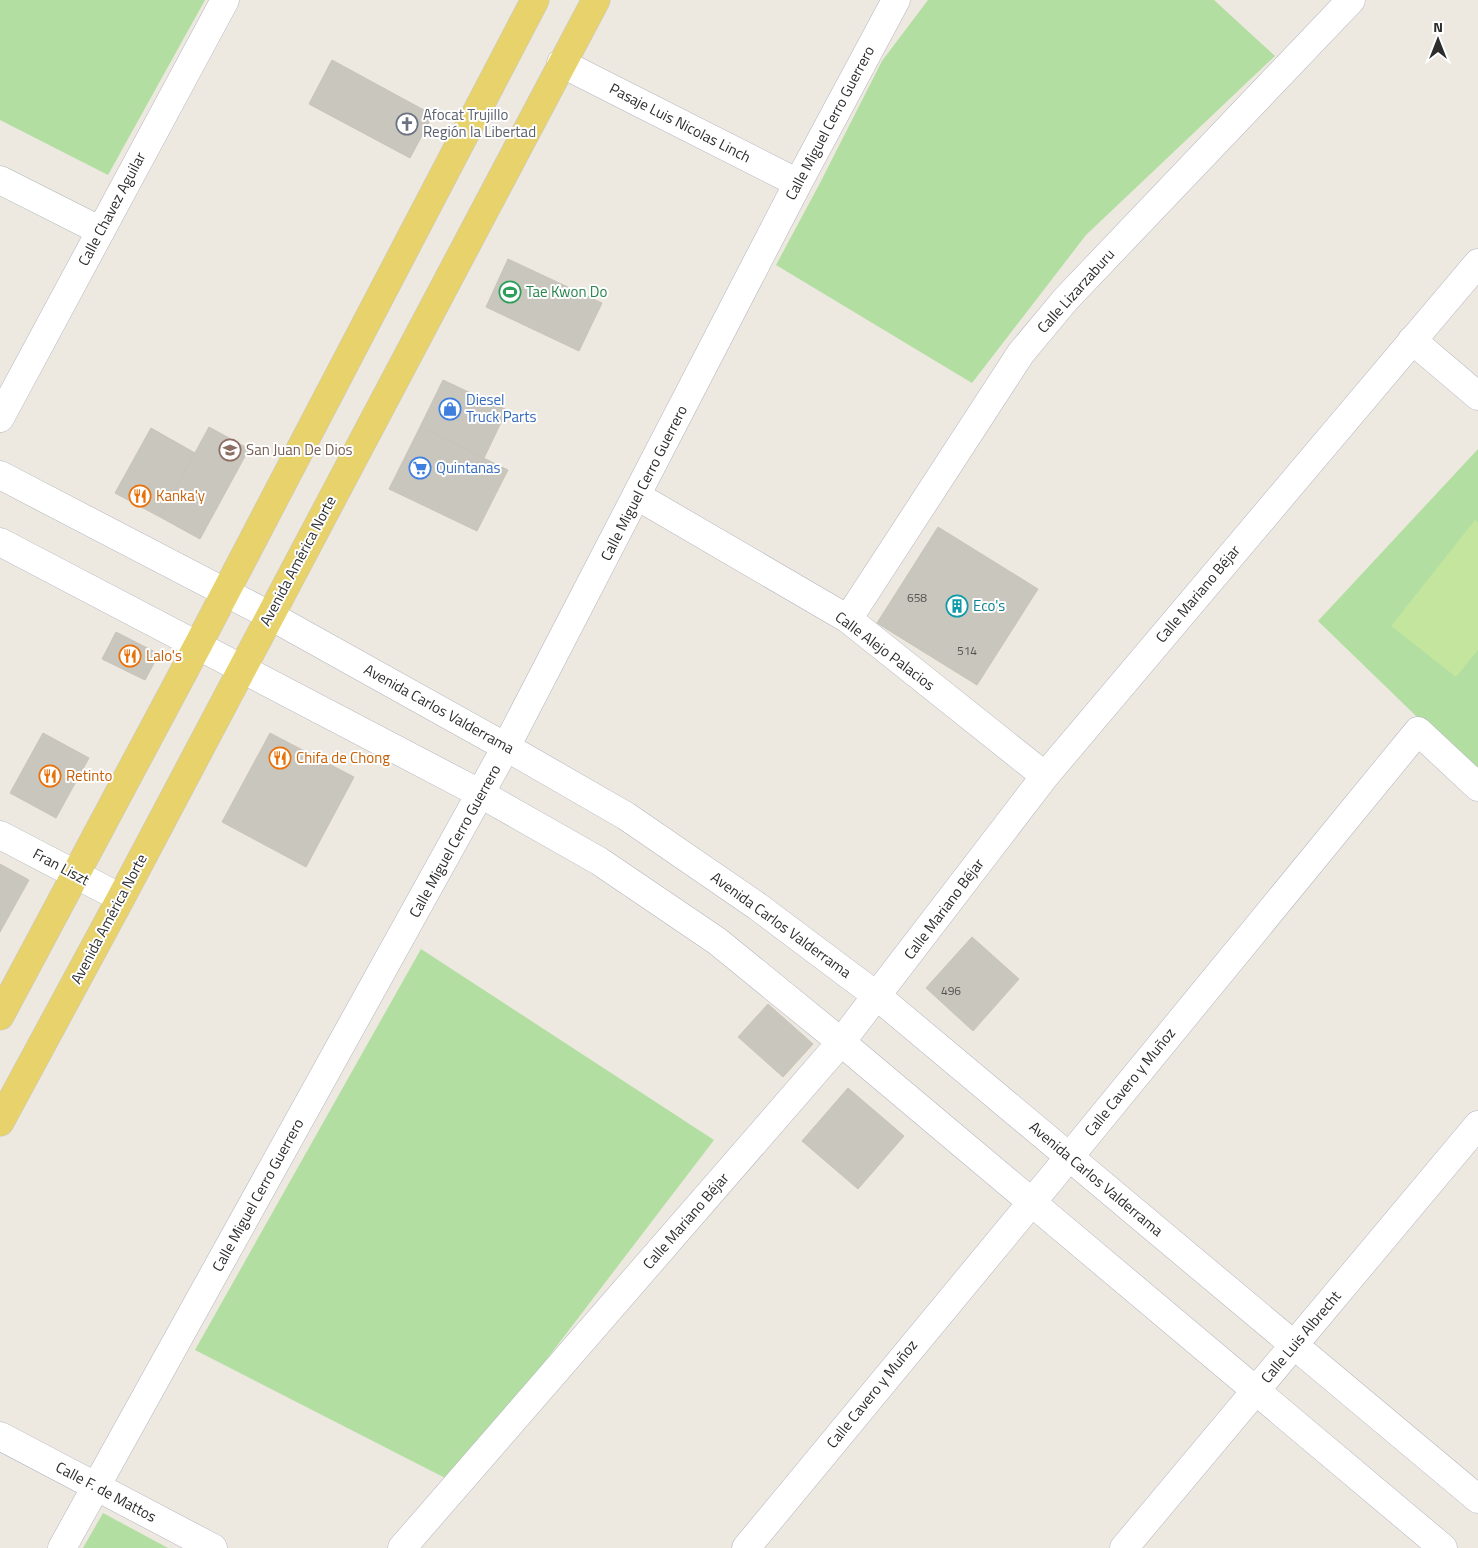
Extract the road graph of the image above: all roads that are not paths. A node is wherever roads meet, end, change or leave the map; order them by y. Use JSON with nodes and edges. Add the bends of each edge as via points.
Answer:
{"nodes":[{"id":1,"x":225,"y":0,"type":"edge"},
{"id":2,"x":535,"y":0,"type":"edge"},
{"id":3,"x":596,"y":0,"type":"edge"},
{"id":4,"x":896,"y":0,"type":"edge"},
{"id":5,"x":1351,"y":0,"type":"edge"},
{"id":6,"x":561,"y":63,"type":"junction"},
{"id":7,"x":0,"y":180,"type":"edge"},
{"id":8,"x":798,"y":183,"type":"junction"},
{"id":9,"x":101,"y":231,"type":"junction"},
{"id":10,"x":1478,"y":263,"type":"edge"},
{"id":11,"x":1412,"y":340,"type":"junction"},
{"id":12,"x":1478,"y":396,"type":"edge"},
{"id":13,"x":0,"y":418,"type":"edge"},
{"id":14,"x":0,"y":474,"type":"edge"},
{"id":15,"x":637,"y":496,"type":"junction"},
{"id":16,"x":0,"y":542,"type":"edge"},
{"id":17,"x":226,"y":592,"type":"junction"},
{"id":18,"x":269,"y":615,"type":"junction"},
{"id":19,"x":848,"y":620,"type":"junction"},
{"id":20,"x":198,"y":645,"type":"junction"},
{"id":21,"x":242,"y":668,"type":"junction"},
{"id":22,"x":506,"y":747,"type":"junction"},
{"id":23,"x":1045,"y":776,"type":"junction"},
{"id":24,"x":1478,"y":787,"type":"edge"},
{"id":25,"x":481,"y":794,"type":"junction"},
{"id":26,"x":0,"y":835,"type":"edge"},
{"id":27,"x":75,"y":874,"type":"junction"},
{"id":28,"x":121,"y":898,"type":"junction"},
{"id":29,"x":877,"y":996,"type":"junction"},
{"id":30,"x":0,"y":1016,"type":"edge"},
{"id":31,"x":841,"y":1042,"type":"junction"},
{"id":32,"x":0,"y":1122,"type":"edge"},
{"id":33,"x":1478,"y":1125,"type":"edge"},
{"id":34,"x":1070,"y":1156,"type":"junction"},
{"id":35,"x":1030,"y":1202,"type":"junction"},
{"id":36,"x":1294,"y":1345,"type":"junction"},
{"id":37,"x":1256,"y":1391,"type":"junction"},
{"id":38,"x":0,"y":1436,"type":"edge"},
{"id":39,"x":95,"y":1487,"type":"junction"},
{"id":40,"x":1478,"y":1499,"type":"edge"},
{"id":41,"x":62,"y":1548,"type":"edge"},
{"id":42,"x":213,"y":1548,"type":"edge"},
{"id":43,"x":402,"y":1548,"type":"edge"},
{"id":44,"x":746,"y":1548,"type":"edge"},
{"id":45,"x":1124,"y":1548,"type":"edge"},
{"id":46,"x":1444,"y":1548,"type":"edge"}],
"edges":[{"from":1,"to":9,"type":"street","name":"Calle Chavez Aguilar"},
{"from":2,"to":17,"type":"main road"},
{"from":3,"to":6,"type":"main road","name":"Avenida América Norte"},
{"from":4,"to":8,"type":"street","name":"Calle Miguel Cerro Guerrero"},
{"from":5,"to":19,"type":"street","name":"Calle Lizarzaburu","via":[[1066,299],[1021,353]]},
{"from":6,"to":8,"type":"street","name":"Pasaje Luis Nicolas Linch"},
{"from":6,"to":18,"type":"main road","name":"Avenida América Norte"},
{"from":7,"to":9,"type":"street"},
{"from":8,"to":15,"type":"street","name":"Calle Miguel Cerro Guerrero"},
{"from":9,"to":13,"type":"street","name":"Calle Chavez Aguilar"},
{"from":10,"to":11,"type":"street","name":"Calle Mariano Béjar"},
{"from":11,"to":12,"type":"street"},
{"from":11,"to":23,"type":"street","name":"Calle Mariano Béjar"},
{"from":14,"to":17,"type":"street","name":"Avenida Carlos Valderrama"},
{"from":15,"to":19,"type":"street","name":"Calle Alejo Palacios"},
{"from":15,"to":22,"type":"street","name":"Calle Miguel Cerro Guerrero"},
{"from":16,"to":20,"type":"street"},
{"from":17,"to":18,"type":"street","name":"Avenida Carlos Valderrama"},
{"from":17,"to":20,"type":"main road"},
{"from":18,"to":21,"type":"main road","name":"Avenida América Norte"},
{"from":18,"to":22,"type":"street","name":"Avenida Carlos Valderrama"},
{"from":19,"to":23,"type":"street","name":"Calle Alejo Palacios"},
{"from":20,"to":21,"type":"street"},
{"from":20,"to":27,"type":"main road"},
{"from":21,"to":25,"type":"street"},
{"from":21,"to":28,"type":"main road","name":"Avenida América Norte"},
{"from":22,"to":25,"type":"street","name":"Calle Miguel Cerro Guerrero"},
{"from":22,"to":29,"type":"street","name":"Avenida Carlos Valderrama","via":[[626,816],[757,906]]},
{"from":23,"to":29,"type":"street","name":"Calle Mariano Béjar"},
{"from":24,"to":34,"type":"street","name":"Calle Cavero y Muñoz","via":[[1418,731]]},
{"from":25,"to":31,"type":"street","via":[[600,860],[717,941]]},
{"from":25,"to":39,"type":"street","name":"Calle Miguel Cerro Guerrero"},
{"from":26,"to":27,"type":"street","name":"Fran Liszt"},
{"from":27,"to":28,"type":"street","name":"Fran Liszt"},
{"from":27,"to":30,"type":"main road"},
{"from":28,"to":32,"type":"main road","name":"Avenida América Norte"},
{"from":29,"to":31,"type":"street","name":"Calle Mariano Béjar"},
{"from":29,"to":34,"type":"street","name":"Avenida Carlos Valderrama"},
{"from":31,"to":35,"type":"street"},
{"from":31,"to":43,"type":"street","name":"Calle Mariano Béjar"},
{"from":33,"to":36,"type":"street","name":"Calle Luis Albrecht"},
{"from":34,"to":35,"type":"street","name":"Calle Cavero y Muñoz"},
{"from":34,"to":36,"type":"street","name":"Avenida Carlos Valderrama"},
{"from":35,"to":37,"type":"street"},
{"from":35,"to":44,"type":"street","name":"Calle Cavero y Muñoz"},
{"from":36,"to":37,"type":"street","name":"Calle Luis Albrecht"},
{"from":36,"to":40,"type":"street","name":"Avenida Carlos Valderrama"},
{"from":37,"to":45,"type":"street","name":"Calle Luis Albrecht"},
{"from":37,"to":46,"type":"street"},
{"from":38,"to":39,"type":"street","name":"Calle F. de Mattos"},
{"from":39,"to":41,"type":"street","name":"Calle Miguel Cerro Guerrero"},
{"from":39,"to":42,"type":"street","name":"Calle F. de Mattos"}]}
